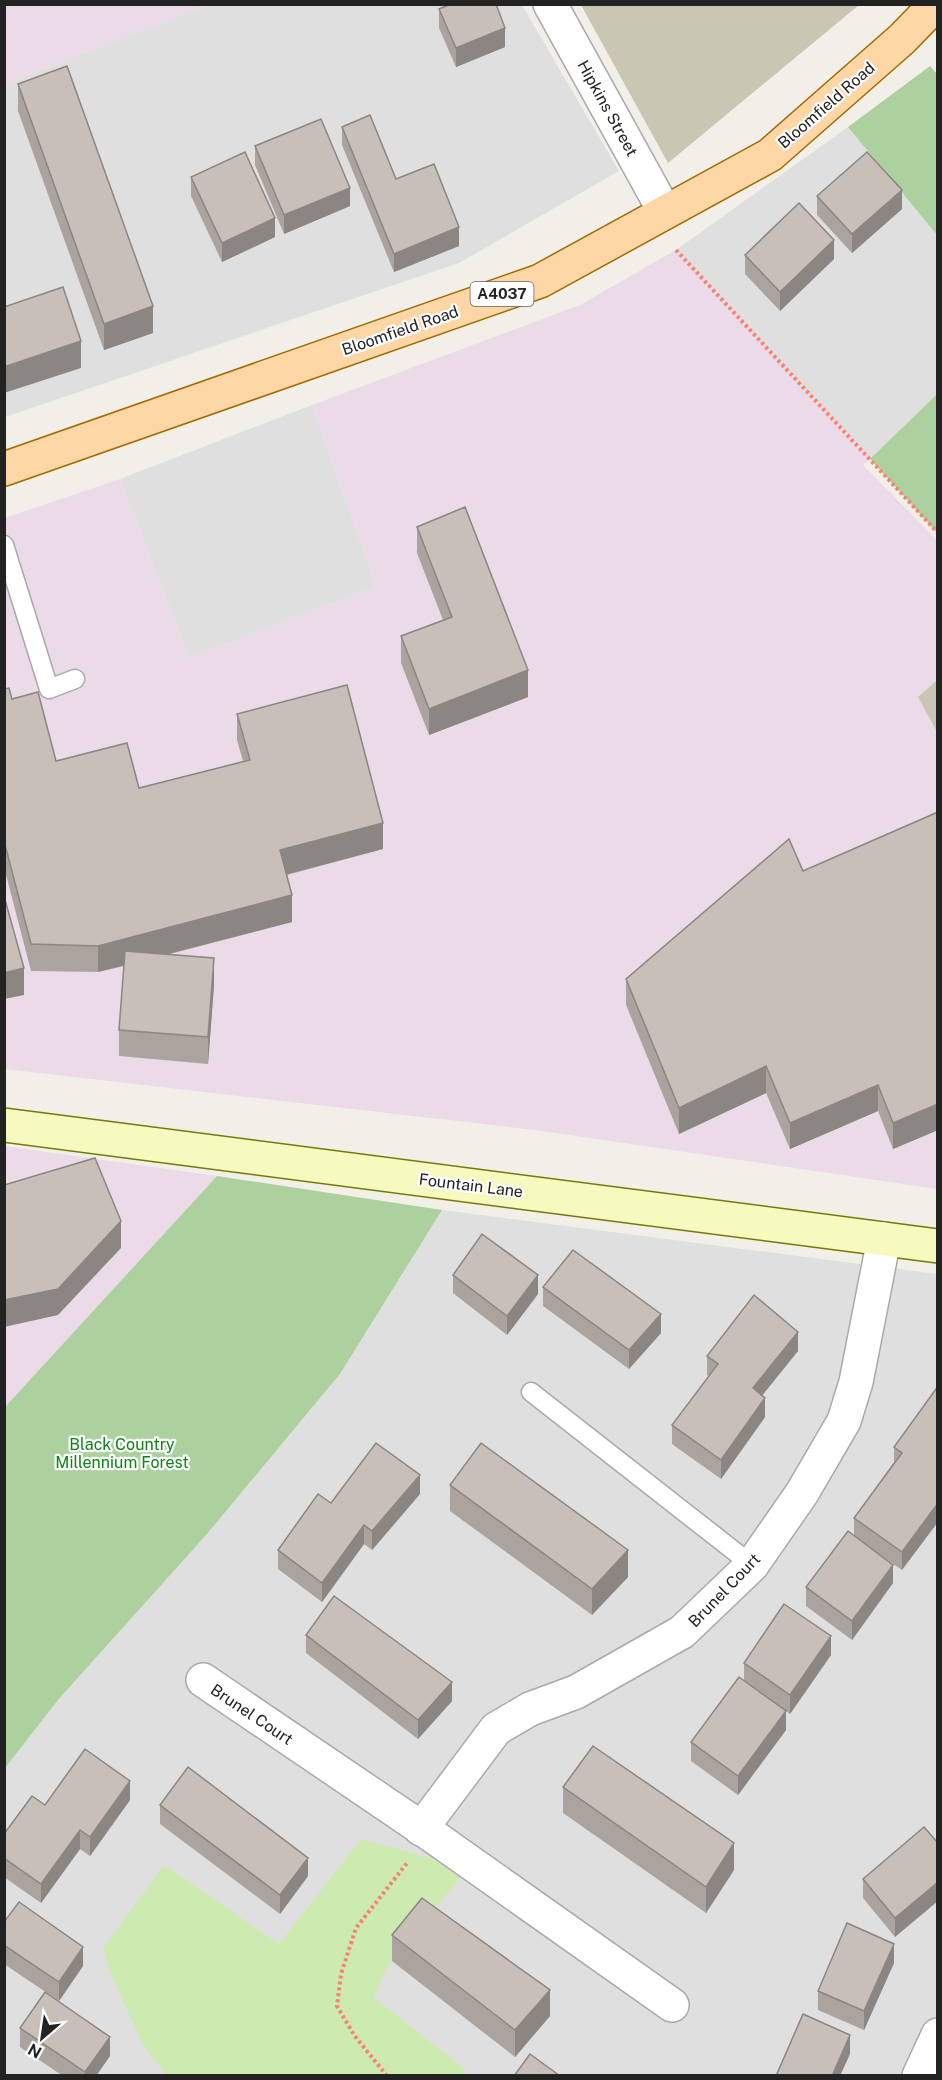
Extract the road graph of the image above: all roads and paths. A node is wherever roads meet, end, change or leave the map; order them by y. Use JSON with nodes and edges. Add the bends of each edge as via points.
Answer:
{"nodes":[{"id":1,"x":550,"y":4,"type":"edge"},
{"id":2,"x":936,"y":4,"type":"edge"},
{"id":3,"x":656,"y":217,"type":"junction"},
{"id":4,"x":4,"y":469,"type":"edge"},
{"id":5,"x":938,"y":533,"type":"edge"},
{"id":6,"x":4,"y":545,"type":"edge"},
{"id":7,"x":75,"y":679,"type":"dead end"},
{"id":8,"x":4,"y":1125,"type":"edge"},
{"id":9,"x":884,"y":1239,"type":"junction"},
{"id":10,"x":938,"y":1246,"type":"edge"},
{"id":11,"x":531,"y":1392,"type":"dead end"},
{"id":12,"x":752,"y":1565,"type":"junction"},
{"id":13,"x":202,"y":1680,"type":"dead end"},
{"id":14,"x":425,"y":1832,"type":"junction"},
{"id":15,"x":672,"y":2005,"type":"dead end"},
{"id":16,"x":938,"y":2035,"type":"edge"},
{"id":17,"x":387,"y":2076,"type":"edge"},
{"id":18,"x":919,"y":2076,"type":"edge"}],
"edges":[{"from":1,"to":3,"type":"street","name":"Hipkins Street"},
{"from":2,"to":3,"type":"main road","name":"Bloomfield Road","number":"A4037","via":[[902,39],[770,154]]},
{"from":3,"to":4,"type":"main road","name":"Bloomfield Road","number":"A4037","via":[[540,281]]},
{"from":3,"to":5,"type":"path"},
{"from":6,"to":7,"type":"lane","via":[[49,689]]},
{"from":8,"to":9,"type":"street","name":"Fountain Lane"},
{"from":9,"to":10,"type":"street","name":"Fountain Lane"},
{"from":9,"to":12,"type":"street","name":"Brunel Court","via":[[856,1382],[844,1422],[802,1493]]},
{"from":11,"to":12,"type":"lane"},
{"from":12,"to":14,"type":"street","name":"Brunel Court","via":[[682,1632],[576,1692],[530,1709],[496,1729]]},
{"from":13,"to":14,"type":"street","name":"Brunel Court"},
{"from":14,"to":15,"type":"street","name":"Brunel Court"},
{"from":14,"to":17,"type":"path","via":[[356,1928],[341,1974],[337,2006],[354,2036]]},
{"from":16,"to":18,"type":"street"}]}
